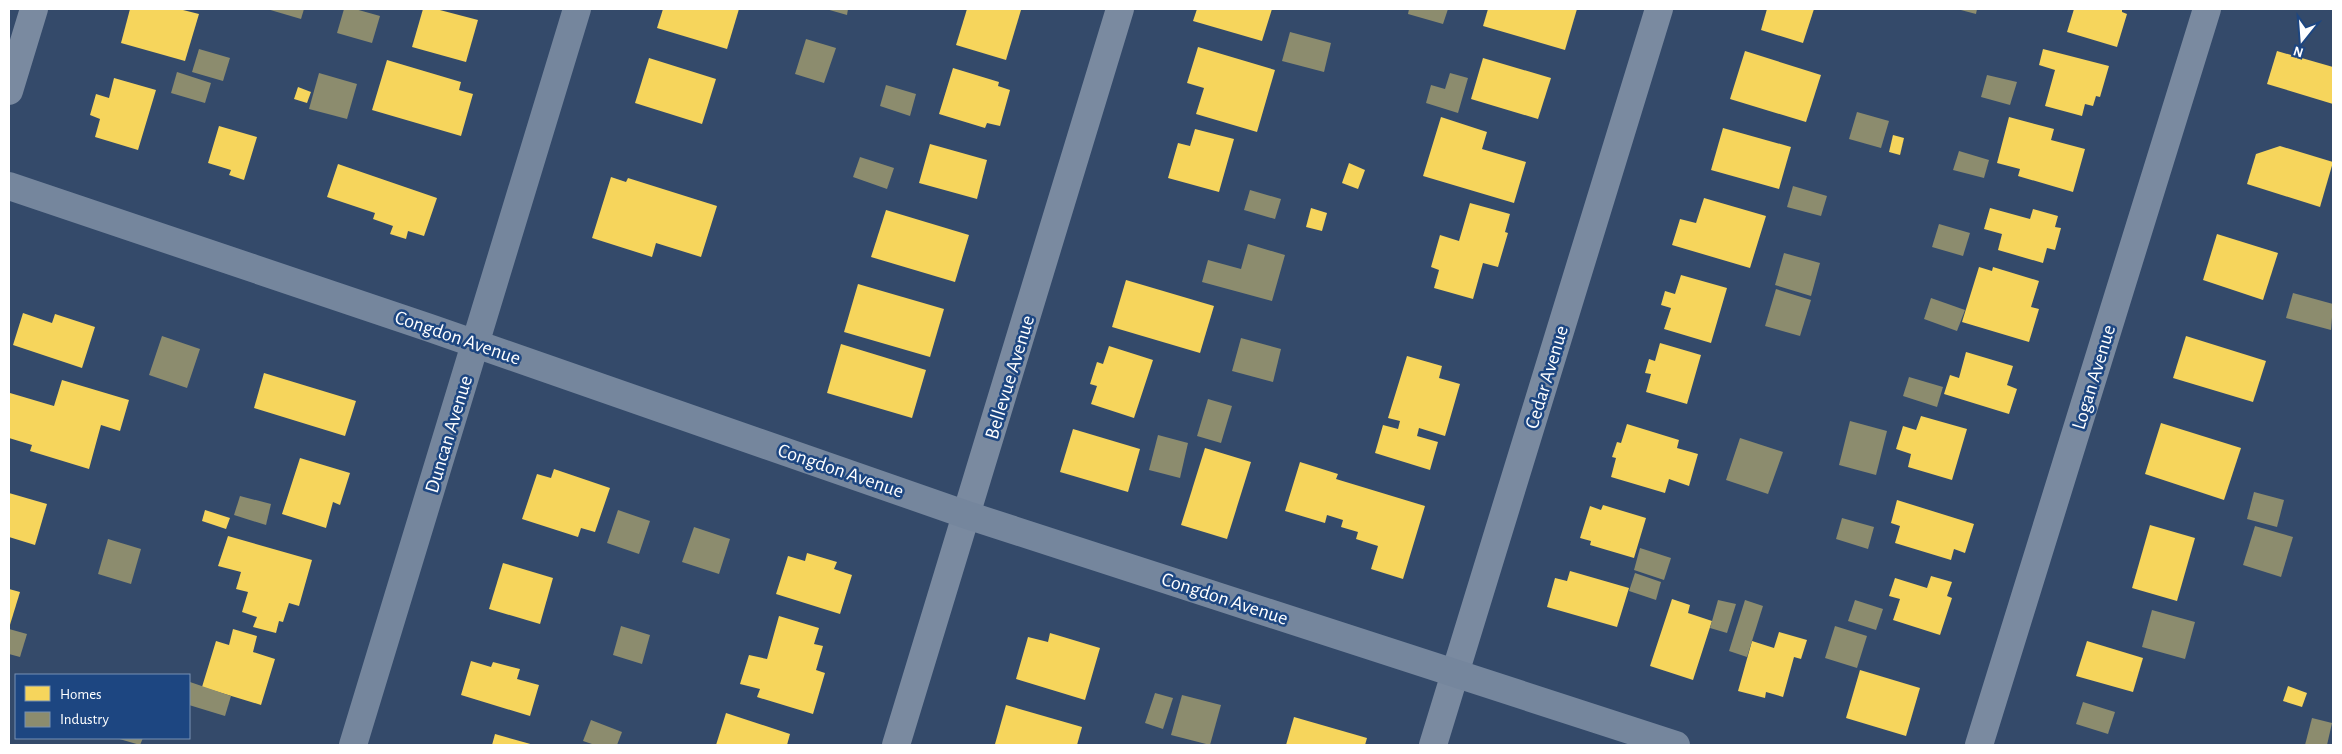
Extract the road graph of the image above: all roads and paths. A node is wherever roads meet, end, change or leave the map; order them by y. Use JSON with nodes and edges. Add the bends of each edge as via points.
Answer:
{"nodes":[{"id":1,"x":34,"y":9,"type":"edge"},
{"id":2,"x":577,"y":9,"type":"edge"},
{"id":3,"x":1120,"y":9,"type":"edge"},
{"id":4,"x":1659,"y":9,"type":"edge"},
{"id":5,"x":2208,"y":9,"type":"edge"},
{"id":6,"x":9,"y":92,"type":"edge"},
{"id":7,"x":9,"y":186,"type":"edge"},
{"id":8,"x":476,"y":343,"type":"junction"},
{"id":9,"x":967,"y":515,"type":"junction"},
{"id":10,"x":1455,"y":674,"type":"junction"},
{"id":11,"x":353,"y":745,"type":"edge"},
{"id":12,"x":896,"y":745,"type":"edge"},
{"id":13,"x":1433,"y":745,"type":"edge"},
{"id":14,"x":1676,"y":745,"type":"edge"},
{"id":15,"x":1979,"y":745,"type":"edge"}],
"edges":[{"from":1,"to":6,"type":"street"},
{"from":2,"to":8,"type":"street","name":"Duncan Avenue"},
{"from":3,"to":9,"type":"street","name":"Bellevue Avenue"},
{"from":4,"to":10,"type":"street","name":"Cedar Avenue"},
{"from":5,"to":15,"type":"street","name":"Logan Avenue"},
{"from":7,"to":8,"type":"street","name":"Congdon Avenue"},
{"from":8,"to":9,"type":"street","name":"Congdon Avenue"},
{"from":8,"to":11,"type":"street","name":"Duncan Avenue"},
{"from":9,"to":10,"type":"street","name":"Congdon Avenue"},
{"from":9,"to":12,"type":"street","name":"Bellevue Avenue"},
{"from":10,"to":13,"type":"street","name":"Cedar Avenue"},
{"from":10,"to":14,"type":"street","name":"Congdon Avenue"}]}
